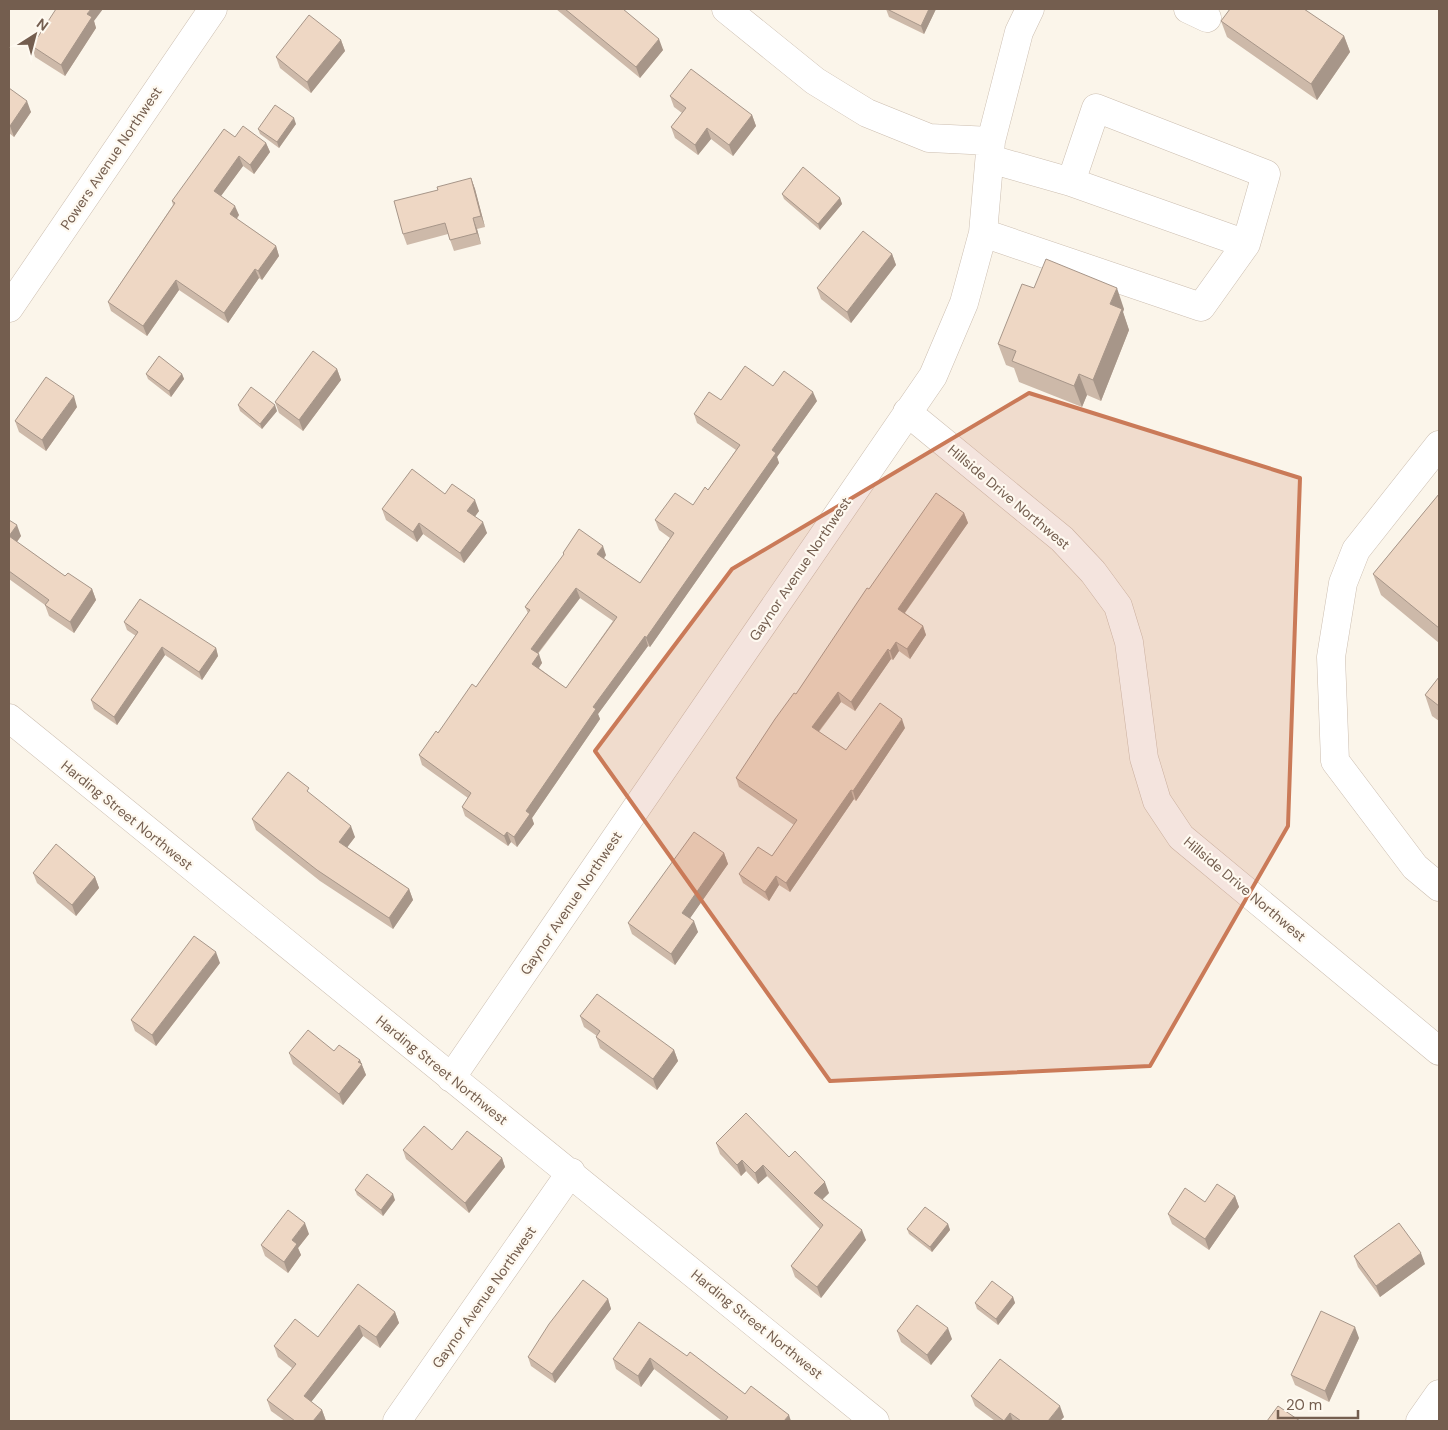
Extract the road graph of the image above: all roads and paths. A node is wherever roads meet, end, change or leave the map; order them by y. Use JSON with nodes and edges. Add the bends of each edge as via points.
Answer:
{"nodes":[{"id":1,"x":213,"y":9,"type":"edge"},
{"id":2,"x":726,"y":9,"type":"edge"},
{"id":3,"x":1030,"y":9,"type":"edge"},
{"id":4,"x":990,"y":150,"type":"junction"},
{"id":5,"x":1071,"y":182,"type":"junction"},
{"id":6,"x":983,"y":234,"type":"junction"},
{"id":7,"x":1246,"y":244,"type":"junction"},
{"id":8,"x":9,"y":308,"type":"edge"},
{"id":9,"x":907,"y":412,"type":"junction"},
{"id":10,"x":1439,"y":445,"type":"edge"},
{"id":11,"x":9,"y":718,"type":"edge"},
{"id":12,"x":1439,"y":887,"type":"edge"},
{"id":13,"x":1439,"y":1051,"type":"edge"},
{"id":14,"x":451,"y":1078,"type":"junction"},
{"id":15,"x":571,"y":1172,"type":"junction"},
{"id":16,"x":1439,"y":1394,"type":"edge"},
{"id":17,"x":397,"y":1421,"type":"edge"},
{"id":18,"x":875,"y":1421,"type":"edge"},
{"id":19,"x":1420,"y":1421,"type":"edge"}],
"edges":[{"from":1,"to":8,"type":"street","name":"Powers Avenue Northwest"},
{"from":2,"to":4,"type":"street","via":[[815,81],[867,113],[929,138]]},
{"from":3,"to":4,"type":"street","name":"Gaynor Avenue Northwest","via":[[1019,32]]},
{"from":4,"to":5,"type":"street"},
{"from":4,"to":6,"type":"street","name":"Gaynor Avenue Northwest"},
{"from":5,"to":7,"type":"street"},
{"from":5,"to":7,"type":"street","via":[[1096,108],[1266,174]]},
{"from":6,"to":7,"type":"street","via":[[1201,308]]},
{"from":6,"to":9,"type":"street","name":"Gaynor Avenue Northwest","via":[[964,303],[949,340],[933,376]]},
{"from":9,"to":13,"type":"street","name":"Hillside Drive Northwest","via":[[1062,539],[1093,572],[1118,606],[1130,642],[1144,758],[1157,801],[1181,836]]},
{"from":9,"to":14,"type":"street","name":"Gaynor Avenue Northwest"},
{"from":10,"to":12,"type":"street","via":[[1356,550],[1343,584],[1331,657],[1335,762],[1415,867]]},
{"from":11,"to":14,"type":"street","name":"Harding Street Northwest"},
{"from":14,"to":15,"type":"street","name":"Harding Street Northwest"},
{"from":15,"to":17,"type":"street","name":"Gaynor Avenue Northwest"},
{"from":15,"to":18,"type":"street","name":"Harding Street Northwest"},
{"from":16,"to":19,"type":"street"}]}
